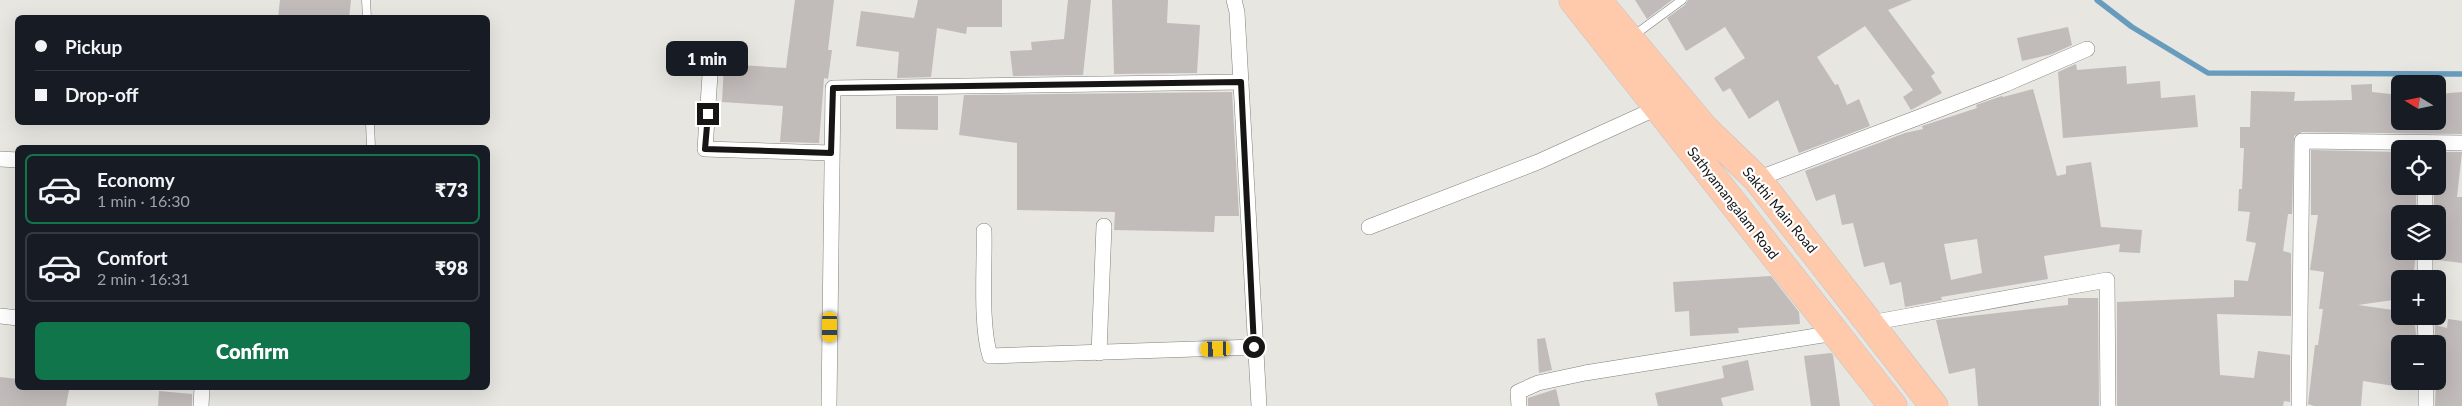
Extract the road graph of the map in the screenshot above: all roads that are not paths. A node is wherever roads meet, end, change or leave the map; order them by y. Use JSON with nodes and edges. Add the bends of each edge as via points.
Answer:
{"nodes":[{"id":1,"x":366,"y":0,"type":"edge"},
{"id":2,"x":1234,"y":0,"type":"edge"},
{"id":3,"x":1572,"y":0,"type":"edge"},
{"id":4,"x":1597,"y":0,"type":"edge"},
{"id":5,"x":1682,"y":0,"type":"edge"},
{"id":6,"x":366,"y":15,"type":"edge"},
{"id":7,"x":1629,"y":38,"type":"junction"},
{"id":8,"x":2087,"y":49,"type":"dead end"},
{"id":9,"x":711,"y":60,"type":"dead end"},
{"id":10,"x":1241,"y":82,"type":"junction"},
{"id":11,"x":1657,"y":108,"type":"junction"},
{"id":12,"x":370,"y":125,"type":"edge"},
{"id":13,"x":2462,"y":143,"type":"edge"},
{"id":14,"x":2391,"y":144,"type":"edge"},
{"id":15,"x":2446,"y":144,"type":"edge"},
{"id":16,"x":371,"y":145,"type":"edge"},
{"id":17,"x":831,"y":153,"type":"junction"},
{"id":18,"x":0,"y":159,"type":"edge"},
{"id":19,"x":15,"y":160,"type":"edge"},
{"id":20,"x":1757,"y":179,"type":"junction"},
{"id":21,"x":1104,"y":226,"type":"dead end"},
{"id":22,"x":1369,"y":227,"type":"dead end"},
{"id":23,"x":984,"y":231,"type":"dead end"},
{"id":24,"x":0,"y":316,"type":"edge"},
{"id":25,"x":15,"y":318,"type":"edge"},
{"id":26,"x":1870,"y":322,"type":"junction"},
{"id":27,"x":1835,"y":333,"type":"junction"},
{"id":28,"x":1254,"y":347,"type":"junction"},
{"id":29,"x":1099,"y":353,"type":"junction"},
{"id":30,"x":202,"y":390,"type":"edge"},
{"id":31,"x":2426,"y":390,"type":"edge"},
{"id":32,"x":201,"y":406,"type":"edge"},
{"id":33,"x":829,"y":406,"type":"edge"},
{"id":34,"x":1259,"y":406,"type":"edge"},
{"id":35,"x":1519,"y":406,"type":"edge"},
{"id":36,"x":1893,"y":406,"type":"edge"},
{"id":37,"x":1934,"y":406,"type":"edge"},
{"id":38,"x":2108,"y":406,"type":"edge"},
{"id":39,"x":2299,"y":406,"type":"edge"},
{"id":40,"x":2426,"y":406,"type":"edge"}],
"edges":[{"from":1,"to":6,"type":"lane"},
{"from":2,"to":10,"type":"street","via":[[1238,12]]},
{"from":3,"to":11,"type":"highway","name":"Sathyamangalam Road"},
{"from":4,"to":7,"type":"highway","name":"Sakthi Main Road"},
{"from":5,"to":7,"type":"lane"},
{"from":7,"to":20,"type":"highway","name":"Sakthi Main Road","via":[[1705,129]]},
{"from":8,"to":20,"type":"street","via":[[2006,84]]},
{"from":9,"to":17,"type":"street","via":[[705,149]]},
{"from":10,"to":17,"type":"street","via":[[833,88]]},
{"from":10,"to":28,"type":"street"},
{"from":11,"to":22,"type":"street","via":[[1538,162]]},
{"from":11,"to":27,"type":"highway","name":"Sathyamangalam Road"},
{"from":12,"to":16,"type":"lane"},
{"from":13,"to":15,"type":"street"},
{"from":14,"to":39,"type":"street","via":[[2302,141]]},
{"from":17,"to":33,"type":"street"},
{"from":18,"to":19,"type":"street"},
{"from":20,"to":26,"type":"highway","name":"Sakthi Main Road"},
{"from":21,"to":29,"type":"street"},
{"from":23,"to":29,"type":"street","via":[[985,307],[990,356]]},
{"from":24,"to":25,"type":"street"},
{"from":26,"to":37,"type":"highway","name":"Sakthi Main Road"},
{"from":26,"to":38,"type":"street","via":[[2107,280]]},
{"from":27,"to":35,"type":"street","via":[[1538,383],[1518,392]]},
{"from":27,"to":36,"type":"highway","name":"Sathyamangalam Road"},
{"from":28,"to":29,"type":"street"},
{"from":28,"to":34,"type":"street"},
{"from":30,"to":32,"type":"street"},
{"from":31,"to":40,"type":"street"}]}
